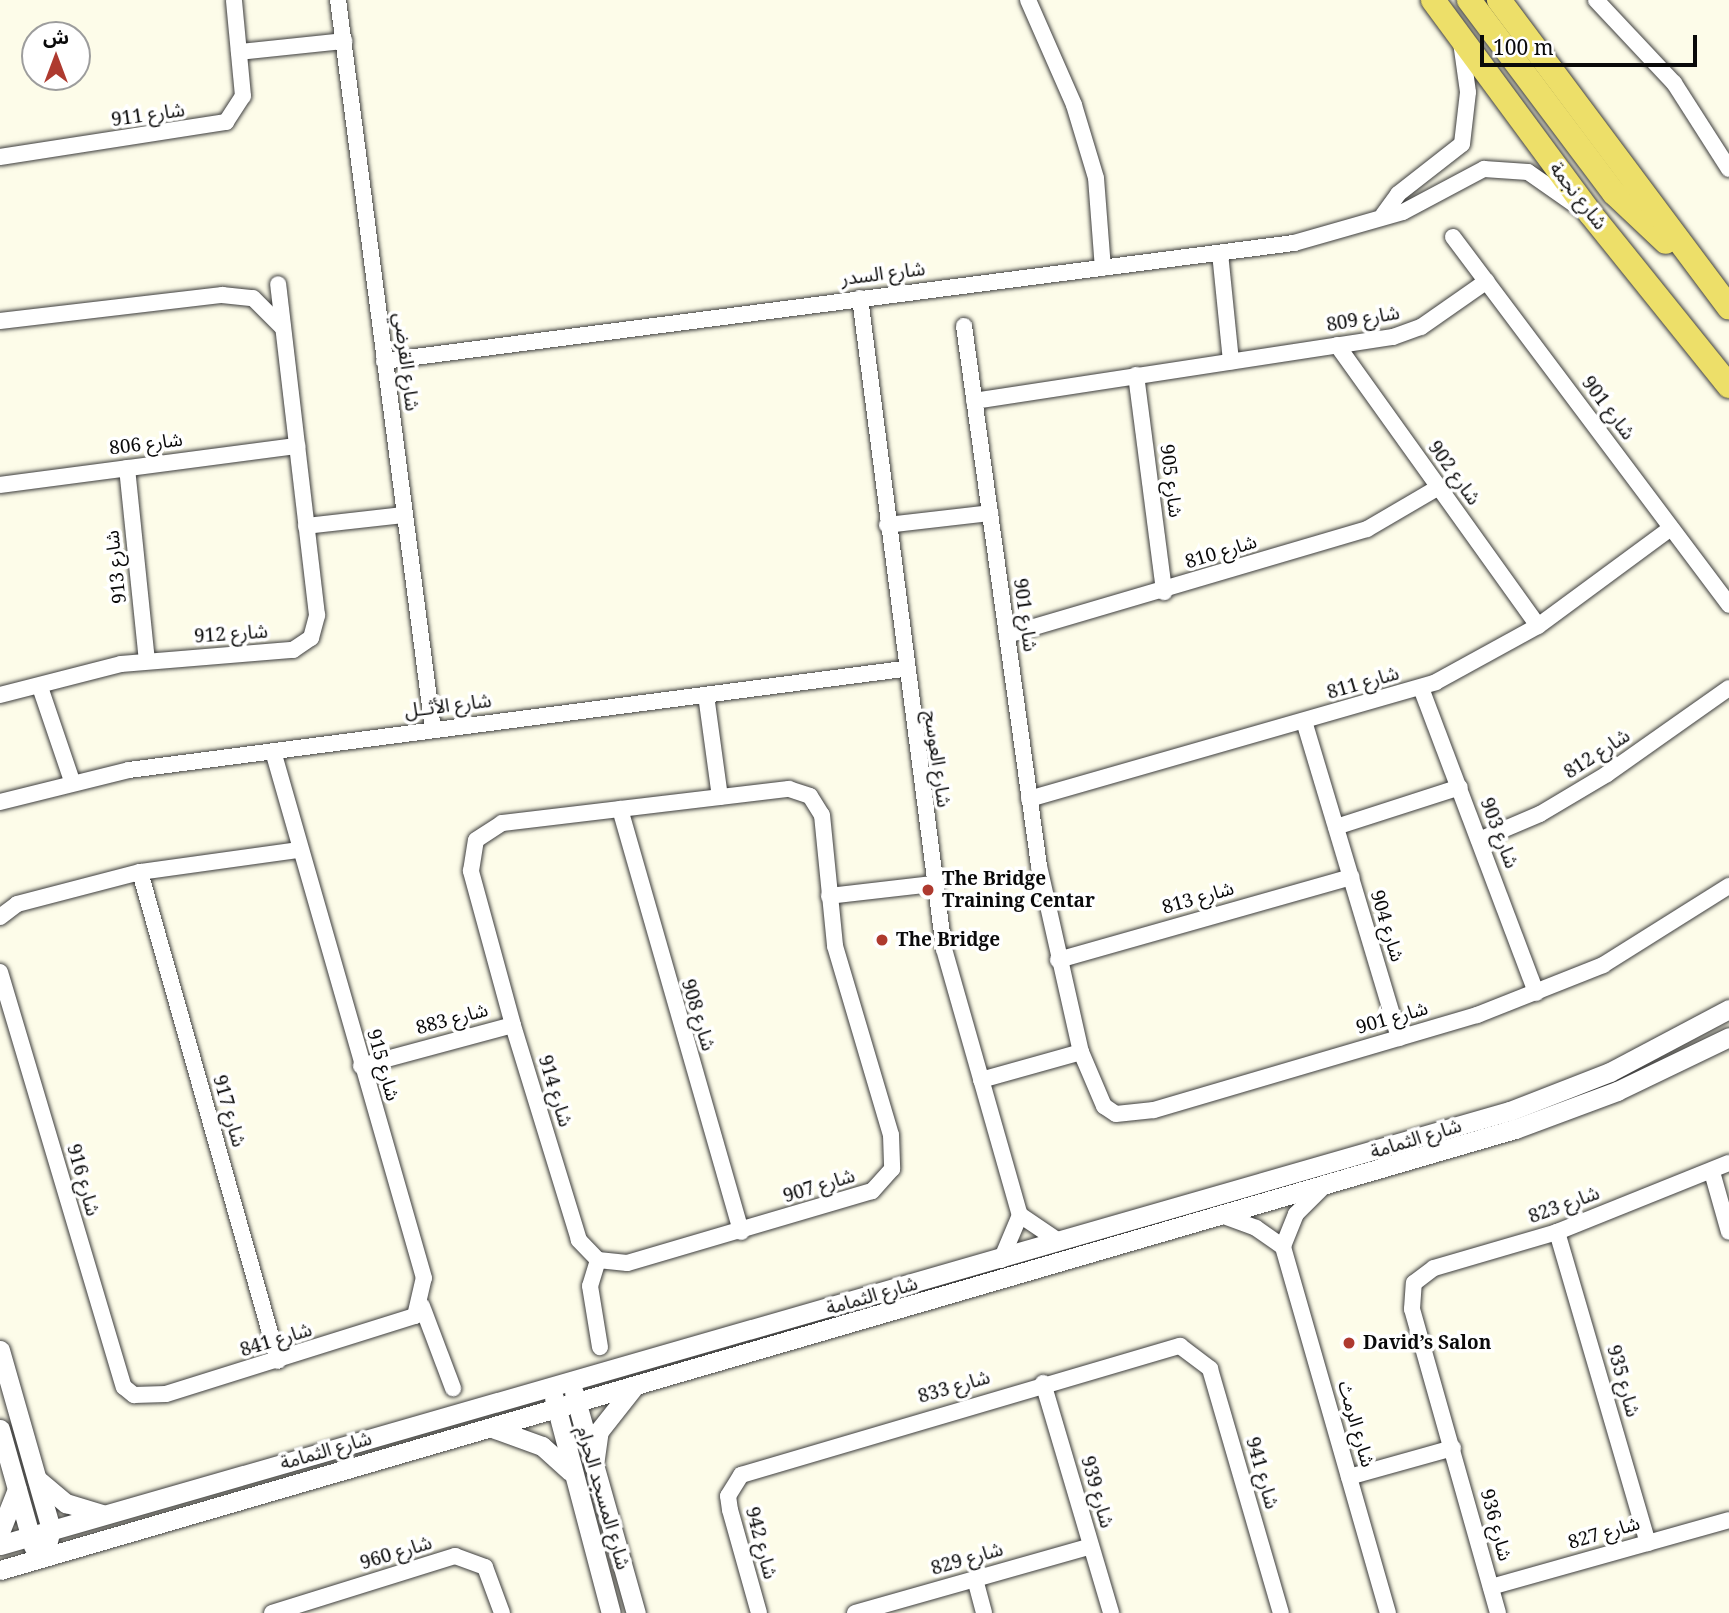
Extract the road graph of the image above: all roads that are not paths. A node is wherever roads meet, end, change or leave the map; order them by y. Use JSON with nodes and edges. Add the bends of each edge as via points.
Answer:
{"nodes":[{"id":1,"x":234,"y":0,"type":"edge"},
{"id":2,"x":338,"y":0,"type":"edge"},
{"id":3,"x":1028,"y":0,"type":"edge"},
{"id":4,"x":1433,"y":0,"type":"edge"},
{"id":5,"x":1469,"y":0,"type":"edge"},
{"id":6,"x":1499,"y":0,"type":"edge"},
{"id":7,"x":1596,"y":0,"type":"edge"},
{"id":8,"x":1461,"y":40,"type":"junction"},
{"id":9,"x":344,"y":41,"type":"junction"},
{"id":10,"x":240,"y":52,"type":"junction"},
{"id":11,"x":0,"y":157,"type":"edge"},
{"id":12,"x":1729,"y":169,"type":"edge"},
{"id":13,"x":1590,"y":214,"type":"junction"},
{"id":14,"x":1383,"y":215,"type":"junction"},
{"id":15,"x":1453,"y":237,"type":"dead end"},
{"id":16,"x":1220,"y":253,"type":"junction"},
{"id":17,"x":1103,"y":268,"type":"junction"},
{"id":18,"x":1487,"y":281,"type":"junction"},
{"id":19,"x":278,"y":284,"type":"dead end"},
{"id":20,"x":860,"y":298,"type":"junction"},
{"id":21,"x":1723,"y":299,"type":"edge"},
{"id":22,"x":1671,"y":308,"type":"junction"},
{"id":23,"x":0,"y":321,"type":"edge"},
{"id":24,"x":964,"y":326,"type":"dead end"},
{"id":25,"x":284,"y":329,"type":"junction"},
{"id":26,"x":1337,"y":345,"type":"junction"},
{"id":27,"x":384,"y":361,"type":"junction"},
{"id":28,"x":1231,"y":361,"type":"junction"},
{"id":29,"x":1729,"y":365,"type":"edge"},
{"id":30,"x":1136,"y":375,"type":"junction"},
{"id":31,"x":1729,"y":386,"type":"edge"},
{"id":32,"x":974,"y":401,"type":"junction"},
{"id":33,"x":297,"y":446,"type":"junction"},
{"id":34,"x":127,"y":468,"type":"junction"},
{"id":35,"x":0,"y":485,"type":"edge"},
{"id":36,"x":1439,"y":487,"type":"junction"},
{"id":37,"x":990,"y":513,"type":"junction"},
{"id":38,"x":404,"y":515,"type":"junction"},
{"id":39,"x":887,"y":525,"type":"junction"},
{"id":40,"x":306,"y":526,"type":"junction"},
{"id":41,"x":1671,"y":528,"type":"junction"},
{"id":42,"x":1164,"y":592,"type":"junction"},
{"id":43,"x":1729,"y":605,"type":"edge"},
{"id":44,"x":1538,"y":626,"type":"junction"},
{"id":45,"x":1007,"y":635,"type":"junction"},
{"id":46,"x":147,"y":661,"type":"junction"},
{"id":47,"x":904,"y":669,"type":"junction"},
{"id":48,"x":40,"y":687,"type":"junction"},
{"id":49,"x":1421,"y":688,"type":"junction"},
{"id":50,"x":1729,"y":688,"type":"edge"},
{"id":51,"x":0,"y":695,"type":"edge"},
{"id":52,"x":706,"y":695,"type":"junction"},
{"id":53,"x":1304,"y":721,"type":"junction"},
{"id":54,"x":433,"y":729,"type":"junction"},
{"id":55,"x":273,"y":751,"type":"junction"},
{"id":56,"x":72,"y":781,"type":"junction"},
{"id":57,"x":1460,"y":787,"type":"junction"},
{"id":58,"x":720,"y":797,"type":"junction"},
{"id":59,"x":1029,"y":799,"type":"junction"},
{"id":60,"x":0,"y":802,"type":"edge"},
{"id":61,"x":621,"y":808,"type":"junction"},
{"id":62,"x":1336,"y":827,"type":"junction"},
{"id":63,"x":477,"y":840,"type":"joint"},
{"id":64,"x":1479,"y":840,"type":"junction"},
{"id":65,"x":298,"y":850,"type":"junction"},
{"id":66,"x":140,"y":872,"type":"junction"},
{"id":67,"x":1351,"y":877,"type":"junction"},
{"id":68,"x":933,"y":884,"type":"junction"},
{"id":69,"x":1729,"y":886,"type":"edge"},
{"id":70,"x":829,"y":897,"type":"junction"},
{"id":71,"x":0,"y":917,"type":"edge"},
{"id":72,"x":1058,"y":960,"type":"junction"},
{"id":73,"x":0,"y":972,"type":"edge"},
{"id":74,"x":1536,"y":993,"type":"junction"},
{"id":75,"x":1729,"y":1009,"type":"edge"},
{"id":76,"x":513,"y":1025,"type":"junction"},
{"id":77,"x":1729,"y":1037,"type":"edge"},
{"id":78,"x":1399,"y":1038,"type":"junction"},
{"id":79,"x":1081,"y":1052,"type":"junction"},
{"id":80,"x":361,"y":1066,"type":"junction"},
{"id":81,"x":981,"y":1080,"type":"junction"},
{"id":82,"x":1729,"y":1163,"type":"edge"},
{"id":83,"x":1712,"y":1172,"type":"junction"},
{"id":84,"x":1322,"y":1188,"type":"junction"},
{"id":85,"x":1020,"y":1216,"type":"junction"},
{"id":86,"x":1221,"y":1216,"type":"junction"},
{"id":87,"x":741,"y":1231,"type":"junction"},
{"id":88,"x":1557,"y":1232,"type":"junction"},
{"id":89,"x":1729,"y":1232,"type":"edge"},
{"id":90,"x":1060,"y":1242,"type":"junction"},
{"id":91,"x":1283,"y":1247,"type":"junction"},
{"id":92,"x":1001,"y":1259,"type":"junction"},
{"id":93,"x":598,"y":1260,"type":"junction"},
{"id":94,"x":1414,"y":1283,"type":"joint"},
{"id":95,"x":422,"y":1306,"type":"junction"},
{"id":96,"x":600,"y":1348,"type":"dead end"},
{"id":97,"x":0,"y":1350,"type":"edge"},
{"id":98,"x":1193,"y":1350,"type":"joint"},
{"id":99,"x":278,"y":1361,"type":"junction"},
{"id":100,"x":1043,"y":1383,"type":"junction"},
{"id":101,"x":635,"y":1386,"type":"junction"},
{"id":102,"x":552,"y":1387,"type":"junction"},
{"id":103,"x":453,"y":1388,"type":"dead end"},
{"id":104,"x":574,"y":1393,"type":"junction"},
{"id":105,"x":134,"y":1395,"type":"joint"},
{"id":106,"x":557,"y":1410,"type":"junction"},
{"id":107,"x":490,"y":1428,"type":"junction"},
{"id":108,"x":0,"y":1429,"type":"edge"},
{"id":109,"x":1452,"y":1448,"type":"junction"},
{"id":110,"x":594,"y":1465,"type":"junction"},
{"id":111,"x":570,"y":1471,"type":"junction"},
{"id":112,"x":1349,"y":1477,"type":"junction"},
{"id":113,"x":37,"y":1478,"type":"junction"},
{"id":114,"x":732,"y":1484,"type":"joint"},
{"id":115,"x":17,"y":1488,"type":"junction"},
{"id":116,"x":103,"y":1515,"type":"junction"},
{"id":117,"x":1729,"y":1520,"type":"edge"},
{"id":118,"x":51,"y":1529,"type":"junction"},
{"id":119,"x":0,"y":1532,"type":"edge"},
{"id":120,"x":1648,"y":1543,"type":"junction"},
{"id":121,"x":0,"y":1545,"type":"edge"},
{"id":122,"x":1091,"y":1546,"type":"junction"},
{"id":123,"x":33,"y":1548,"type":"junction"},
{"id":124,"x":0,"y":1560,"type":"edge"},
{"id":125,"x":0,"y":1570,"type":"edge"},
{"id":126,"x":975,"y":1579,"type":"junction"},
{"id":127,"x":1491,"y":1587,"type":"junction"},
{"id":128,"x":323,"y":1606,"type":"edge"},
{"id":129,"x":272,"y":1613,"type":"edge"},
{"id":130,"x":502,"y":1613,"type":"edge"},
{"id":131,"x":611,"y":1613,"type":"edge"},
{"id":132,"x":636,"y":1613,"type":"edge"},
{"id":133,"x":759,"y":1613,"type":"edge"},
{"id":134,"x":855,"y":1613,"type":"edge"},
{"id":135,"x":984,"y":1613,"type":"edge"},
{"id":136,"x":1111,"y":1613,"type":"edge"},
{"id":137,"x":1281,"y":1613,"type":"edge"},
{"id":138,"x":1388,"y":1613,"type":"edge"},
{"id":139,"x":1498,"y":1613,"type":"edge"}],
"edges":[{"from":1,"to":10,"type":"street","name":"شارع 911"},
{"from":2,"to":9,"type":"street","name":"شارع القرضي"},
{"from":3,"to":17,"type":"street","via":[[1074,105],[1096,178]]},
{"from":4,"to":8,"type":"main road","name":"شارع نجمة"},
{"from":5,"to":21,"type":"main road","via":[[1614,193]]},
{"from":6,"to":21,"type":"main road"},
{"from":7,"to":12,"type":"street","via":[[1674,83]]},
{"from":8,"to":13,"type":"main road","name":"شارع نجمة"},
{"from":8,"to":14,"type":"street","via":[[1468,92],[1461,144],[1398,194]]},
{"from":9,"to":10,"type":"street"},
{"from":9,"to":27,"type":"street","name":"شارع القرضي"},
{"from":10,"to":11,"type":"street","name":"شارع 911","via":[[243,96],[226,122]]},
{"from":13,"to":14,"type":"street","name":"شارع السدر","via":[[1562,200],[1542,179],[1507,168],[1483,169],[1403,212]]},
{"from":13,"to":22,"type":"main road","name":"شارع نجمة"},
{"from":14,"to":16,"type":"street","name":"شارع السدر","via":[[1325,236]]},
{"from":15,"to":18,"type":"street","name":"شارع 901"},
{"from":16,"to":17,"type":"street","name":"شارع السدر"},
{"from":16,"to":28,"type":"street"},
{"from":17,"to":20,"type":"street","name":"شارع السدر"},
{"from":18,"to":26,"type":"street","name":"شارع 809","via":[[1407,333]]},
{"from":18,"to":41,"type":"street","name":"شارع 901"},
{"from":19,"to":25,"type":"street","name":"شارع 912"},
{"from":20,"to":27,"type":"street","name":"شارع السدر"},
{"from":20,"to":39,"type":"street","name":"شارع العوسج"},
{"from":22,"to":29,"type":"main road"},
{"from":22,"to":31,"type":"main road","name":"شارع نجمة"},
{"from":23,"to":25,"type":"street","via":[[222,295],[253,298]]},
{"from":24,"to":32,"type":"street","name":"شارع 901"},
{"from":25,"to":33,"type":"street","name":"شارع 912"},
{"from":26,"to":28,"type":"street","name":"شارع 809"},
{"from":26,"to":36,"type":"street","name":"شارع 902"},
{"from":27,"to":38,"type":"street","name":"شارع القرضي"},
{"from":28,"to":30,"type":"street","name":"شارع 809"},
{"from":30,"to":32,"type":"street","name":"شارع 809"},
{"from":30,"to":42,"type":"street","name":"شارع 905"},
{"from":32,"to":37,"type":"street","name":"شارع 901"},
{"from":33,"to":34,"type":"street","name":"شارع 806"},
{"from":33,"to":40,"type":"street","name":"شارع 912"},
{"from":34,"to":35,"type":"street","name":"شارع 806"},
{"from":34,"to":46,"type":"street","name":"شارع 913"},
{"from":36,"to":42,"type":"street","name":"شارع 810","via":[[1367,529]]},
{"from":36,"to":44,"type":"street","name":"شارع 902"},
{"from":37,"to":39,"type":"street"},
{"from":37,"to":45,"type":"street","name":"شارع 901"},
{"from":38,"to":40,"type":"street"},
{"from":38,"to":54,"type":"street","name":"شارع القرضي"},
{"from":39,"to":47,"type":"street","name":"شارع العوسج"},
{"from":40,"to":46,"type":"street","name":"شارع 912","via":[[317,615],[303,646]]},
{"from":41,"to":43,"type":"street","name":"شارع 901"},
{"from":41,"to":44,"type":"street","name":"شارع 811"},
{"from":42,"to":45,"type":"street","name":"شارع 810"},
{"from":44,"to":49,"type":"street","name":"شارع 811"},
{"from":45,"to":59,"type":"street","name":"شارع 901"},
{"from":46,"to":48,"type":"street","name":"شارع 912"},
{"from":47,"to":52,"type":"street","name":"شارع الأثــل"},
{"from":47,"to":68,"type":"street","name":"شارع العوسج"},
{"from":48,"to":51,"type":"street","name":"شارع 912"},
{"from":48,"to":56,"type":"street"},
{"from":49,"to":53,"type":"street","name":"شارع 811"},
{"from":49,"to":57,"type":"street","name":"شارع 903"},
{"from":50,"to":64,"type":"street","name":"شارع 812","via":[[1606,774],[1540,814]]},
{"from":52,"to":54,"type":"street","name":"شارع الأثــل"},
{"from":52,"to":58,"type":"street"},
{"from":53,"to":59,"type":"street","name":"شارع 811"},
{"from":53,"to":62,"type":"street","name":"شارع 904"},
{"from":54,"to":55,"type":"street","name":"شارع الأثــل"},
{"from":55,"to":56,"type":"street","name":"شارع الأثــل"},
{"from":55,"to":65,"type":"street","name":"شارع 915"},
{"from":56,"to":60,"type":"street","name":"شارع الأثــل"},
{"from":57,"to":62,"type":"street"},
{"from":57,"to":64,"type":"street","name":"شارع 903"},
{"from":58,"to":61,"type":"street","name":"شارع 907"},
{"from":58,"to":70,"type":"street","name":"شارع 907","via":[[789,789],[810,796],[822,815]]},
{"from":59,"to":72,"type":"street","name":"شارع 901"},
{"from":61,"to":63,"type":"street","name":"شارع 907","via":[[502,823]]},
{"from":61,"to":87,"type":"street","name":"شارع 908"},
{"from":62,"to":67,"type":"street","name":"شارع 904"},
{"from":63,"to":76,"type":"street","name":"شارع 914","via":[[471,871]]},
{"from":64,"to":74,"type":"street","name":"شارع 903"},
{"from":65,"to":66,"type":"street"},
{"from":65,"to":80,"type":"street","name":"شارع 915"},
{"from":66,"to":71,"type":"street","via":[[17,904]]},
{"from":66,"to":99,"type":"street","name":"شارع 917"},
{"from":67,"to":72,"type":"street","name":"شارع 813"},
{"from":67,"to":78,"type":"street","name":"شارع 904"},
{"from":68,"to":70,"type":"street"},
{"from":68,"to":81,"type":"street","name":"شارع العوسج"},
{"from":69,"to":74,"type":"street","name":"شارع 901","via":[[1635,948]]},
{"from":70,"to":87,"type":"street","name":"شارع 907","via":[[845,992],[891,1135],[892,1169],[872,1191]]},
{"from":72,"to":79,"type":"street","name":"شارع 901"},
{"from":73,"to":105,"type":"street","name":"شارع 916","via":[[118,1376]]},
{"from":74,"to":78,"type":"street","name":"شارع 901"},
{"from":75,"to":90,"type":"street","name":"شارع الثمامة","via":[[1623,1066],[1510,1111]]},
{"from":76,"to":80,"type":"street","name":"شارع 883"},
{"from":76,"to":93,"type":"street","name":"شارع 914","via":[[579,1240]]},
{"from":77,"to":84,"type":"street","name":"شارع الثمامة","via":[[1571,1110]]},
{"from":78,"to":79,"type":"street","name":"شارع 901","via":[[1133,1115],[1104,1106]]},
{"from":79,"to":81,"type":"street"},
{"from":80,"to":95,"type":"street","name":"شارع 915","via":[[424,1278]]},
{"from":81,"to":85,"type":"street","name":"شارع العوسج"},
{"from":82,"to":83,"type":"street","name":"شارع 823"},
{"from":83,"to":88,"type":"street","name":"شارع 823"},
{"from":83,"to":89,"type":"street"},
{"from":84,"to":86,"type":"street","name":"شارع الثمامة"},
{"from":84,"to":91,"type":"street","via":[[1296,1214]]},
{"from":85,"to":90,"type":"street"},
{"from":85,"to":92,"type":"street"},
{"from":86,"to":91,"type":"street","via":[[1256,1228]]},
{"from":86,"to":101,"type":"street","name":"شارع الثمامة"},
{"from":87,"to":93,"type":"street","name":"شارع 907","via":[[627,1263]]},
{"from":88,"to":94,"type":"street","name":"شارع 823","via":[[1434,1268]]},
{"from":88,"to":120,"type":"street","name":"شارع 935"},
{"from":90,"to":92,"type":"street","name":"شارع الثمامة"},
{"from":91,"to":112,"type":"street","name":"شارع الرمث"},
{"from":92,"to":104,"type":"street","name":"شارع الثمامة","via":[[788,1320]]},
{"from":93,"to":96,"type":"street","via":[[590,1286]]},
{"from":94,"to":109,"type":"street","name":"شارع 936","via":[[1412,1309]]},
{"from":95,"to":99,"type":"street","name":"شارع 841","via":[[406,1323]]},
{"from":95,"to":103,"type":"street","name":"شارع 915"},
{"from":97,"to":113,"type":"street"},
{"from":98,"to":100,"type":"street","name":"شارع 833","via":[[1166,1346]]},
{"from":98,"to":137,"type":"street","name":"شارع 941","via":[[1210,1369]]},
{"from":99,"to":105,"type":"street","name":"شارع 841","via":[[166,1394]]},
{"from":100,"to":114,"type":"street","name":"شارع 833","via":[[753,1469]]},
{"from":100,"to":122,"type":"street","name":"شارع 939"},
{"from":101,"to":104,"type":"street","name":"شارع الثمامة"},
{"from":101,"to":110,"type":"street","via":[[599,1432]]},
{"from":102,"to":104,"type":"street","name":"شارع الثمامة"},
{"from":102,"to":106,"type":"street","name":"شارع المسجد الحرام"},
{"from":102,"to":116,"type":"street","name":"شارع الثمامة"},
{"from":104,"to":106,"type":"street"},
{"from":104,"to":110,"type":"street","name":"شارع المسجد الحرام"},
{"from":106,"to":107,"type":"street","name":"شارع الثمامة"},
{"from":106,"to":111,"type":"street","name":"شارع المسجد الحرام"},
{"from":107,"to":111,"type":"street","via":[[542,1446]]},
{"from":107,"to":123,"type":"street","name":"شارع الثمامة"},
{"from":108,"to":115,"type":"street"},
{"from":109,"to":112,"type":"street"},
{"from":109,"to":127,"type":"street","name":"شارع 936"},
{"from":110,"to":132,"type":"street","name":"شارع المسجد الحرام"},
{"from":111,"to":131,"type":"street","name":"شارع المسجد الحرام"},
{"from":112,"to":138,"type":"street","name":"شارع الرمث"},
{"from":113,"to":116,"type":"street","via":[[66,1503]]},
{"from":113,"to":118,"type":"street"},
{"from":114,"to":133,"type":"street","name":"شارع 942","via":[[730,1510]]},
{"from":115,"to":119,"type":"street"},
{"from":115,"to":123,"type":"street"},
{"from":116,"to":118,"type":"street","name":"شارع الثمامة"},
{"from":117,"to":120,"type":"street","name":"شارع 827"},
{"from":118,"to":123,"type":"street","name":"شارع الثمامة"},
{"from":120,"to":127,"type":"street","name":"شارع 827"},
{"from":121,"to":123,"type":"street","name":"شارع الثمامة"},
{"from":122,"to":126,"type":"street","name":"شارع 829"},
{"from":122,"to":136,"type":"street","name":"شارع 939"},
{"from":123,"to":124,"type":"street"},
{"from":123,"to":125,"type":"street","name":"شارع الثمامة"},
{"from":126,"to":134,"type":"street","name":"شارع 829"},
{"from":126,"to":135,"type":"street"},
{"from":127,"to":139,"type":"street","name":"شارع 936"},
{"from":128,"to":129,"type":"street","name":"شارع 960"},
{"from":128,"to":130,"type":"street","name":"شارع 960","via":[[455,1556],[485,1567]]}]}
